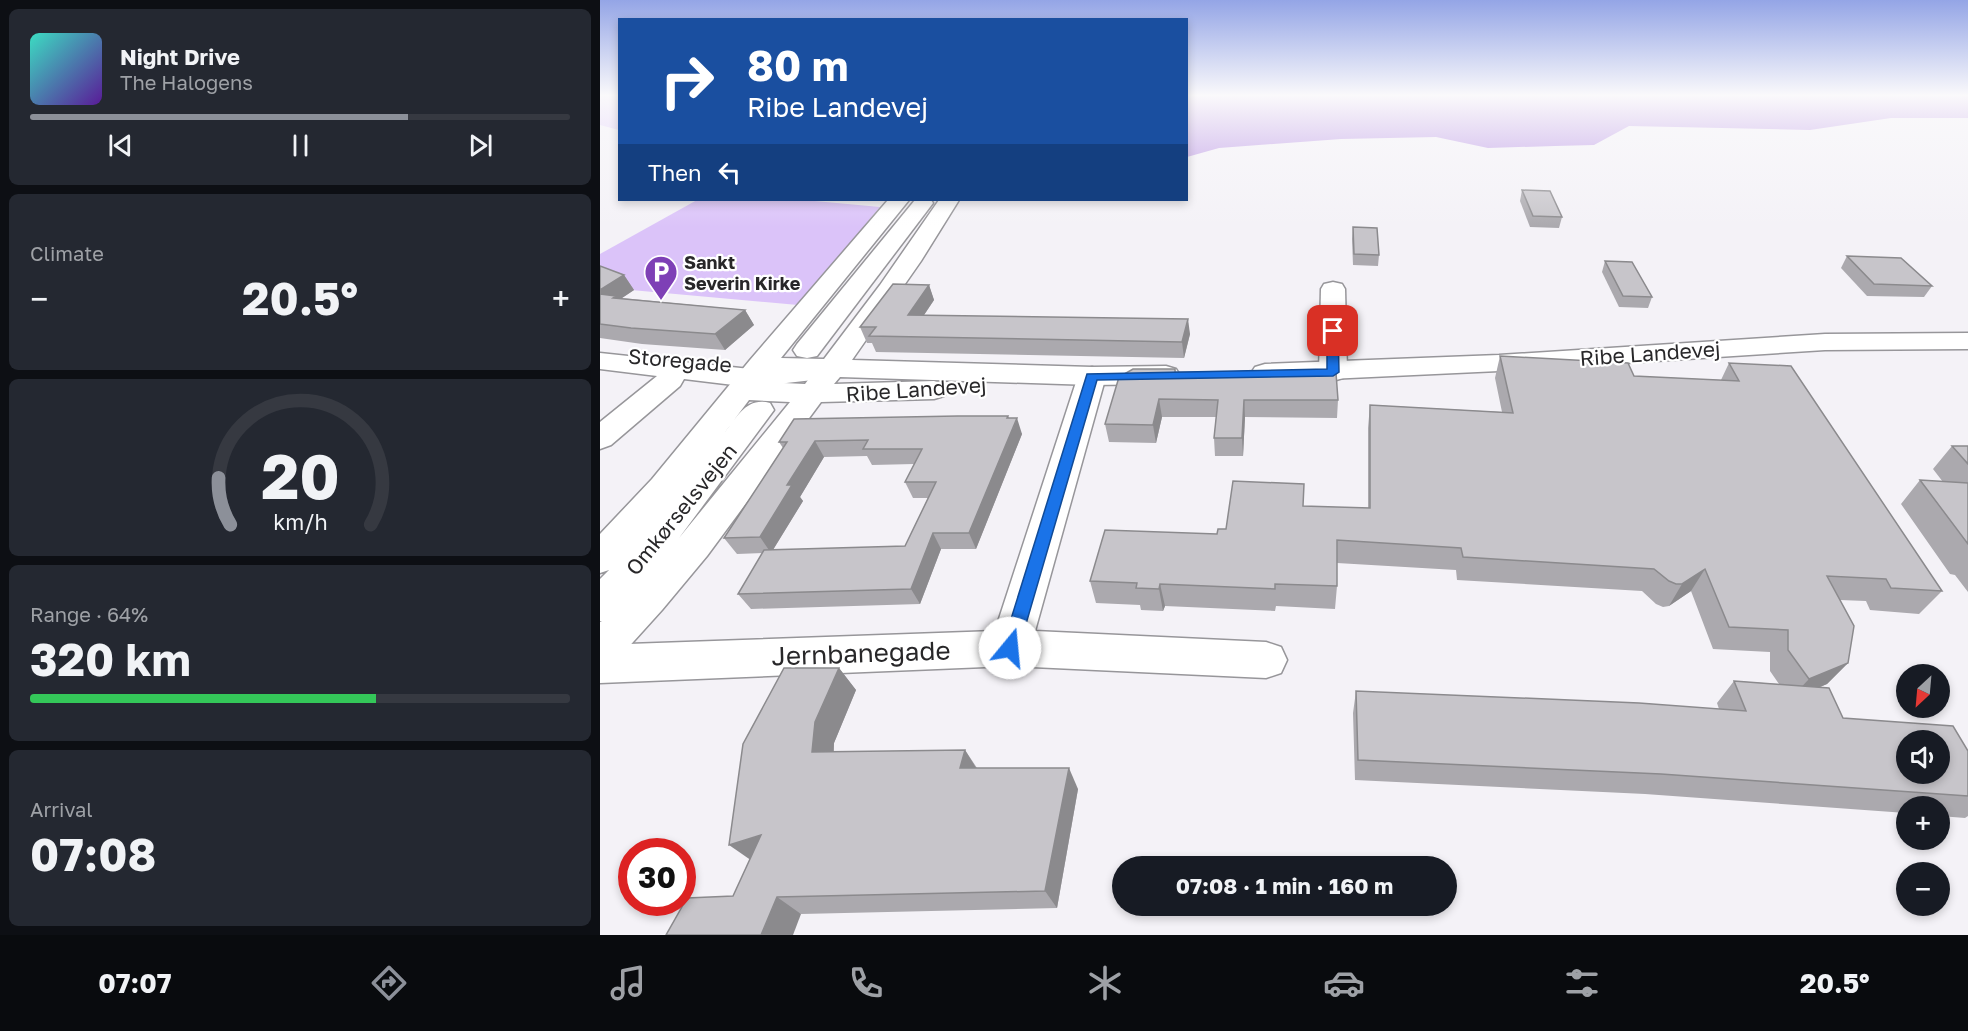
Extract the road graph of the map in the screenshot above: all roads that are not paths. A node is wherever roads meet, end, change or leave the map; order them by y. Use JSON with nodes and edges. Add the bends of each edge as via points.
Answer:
{"nodes":[{"id":1,"x":898,"y":201,"type":"edge"},
{"id":2,"x":925,"y":201,"type":"edge"},
{"id":3,"x":948,"y":201,"type":"edge"},
{"id":4,"x":1333,"y":289,"type":"dead end"},
{"id":5,"x":1968,"y":341,"type":"edge"},
{"id":6,"x":807,"y":350,"type":"dead end"},
{"id":7,"x":600,"y":352,"type":"edge"},
{"id":8,"x":600,"y":363,"type":"edge"},
{"id":9,"x":1333,"y":372,"type":"junction"},
{"id":10,"x":1195,"y":374,"type":"edge"},
{"id":11,"x":1241,"y":374,"type":"edge"},
{"id":12,"x":1092,"y":376,"type":"junction"},
{"id":13,"x":670,"y":381,"type":"junction"},
{"id":14,"x":822,"y":381,"type":"junction"},
{"id":15,"x":753,"y":386,"type":"junction"},
{"id":16,"x":600,"y":438,"type":"edge"},
{"id":17,"x":600,"y":558,"type":"edge"},
{"id":18,"x":600,"y":605,"type":"edge"},
{"id":19,"x":1010,"y":648,"type":"junction"},
{"id":20,"x":600,"y":649,"type":"edge"},
{"id":21,"x":1266,"y":660,"type":"dead end"},
{"id":22,"x":600,"y":664,"type":"edge"}],
"edges":[{"from":1,"to":15,"type":"main road"},
{"from":2,"to":6,"type":"main road"},
{"from":3,"to":14,"type":"main road"},
{"from":4,"to":9,"type":"main road"},
{"from":5,"to":9,"type":"main road","name":"Ribe Landevej","via":[[1825,342]]},
{"from":7,"to":15,"type":"main road","name":"Storegade"},
{"from":8,"to":13,"type":"main road","name":"Storegade"},
{"from":8,"to":15,"type":"main road"},
{"from":9,"to":11,"type":"main road","name":"Ribe Landevej"},
{"from":10,"to":12,"type":"main road","name":"Ribe Landevej"},
{"from":12,"to":14,"type":"main road","name":"Ribe Landevej","via":[[952,373],[900,381]]},
{"from":12,"to":14,"type":"main road","name":"Ribe Landevej","via":[[879,395]]},
{"from":12,"to":19,"type":"main road"},
{"from":13,"to":15,"type":"main road","name":"Storegade"},
{"from":13,"to":16,"type":"main road"},
{"from":14,"to":15,"type":"main road","name":"Ribe Landevej"},
{"from":14,"to":20,"type":"main road","via":[[704,534]]},
{"from":15,"to":17,"type":"main road"},
{"from":15,"to":18,"type":"main road","name":"Omkørselsvejen","via":[[649,551]]},
{"from":19,"to":21,"type":"main road","name":"Jernbanegade"},
{"from":19,"to":22,"type":"main road","name":"Jernbanegade"}]}
